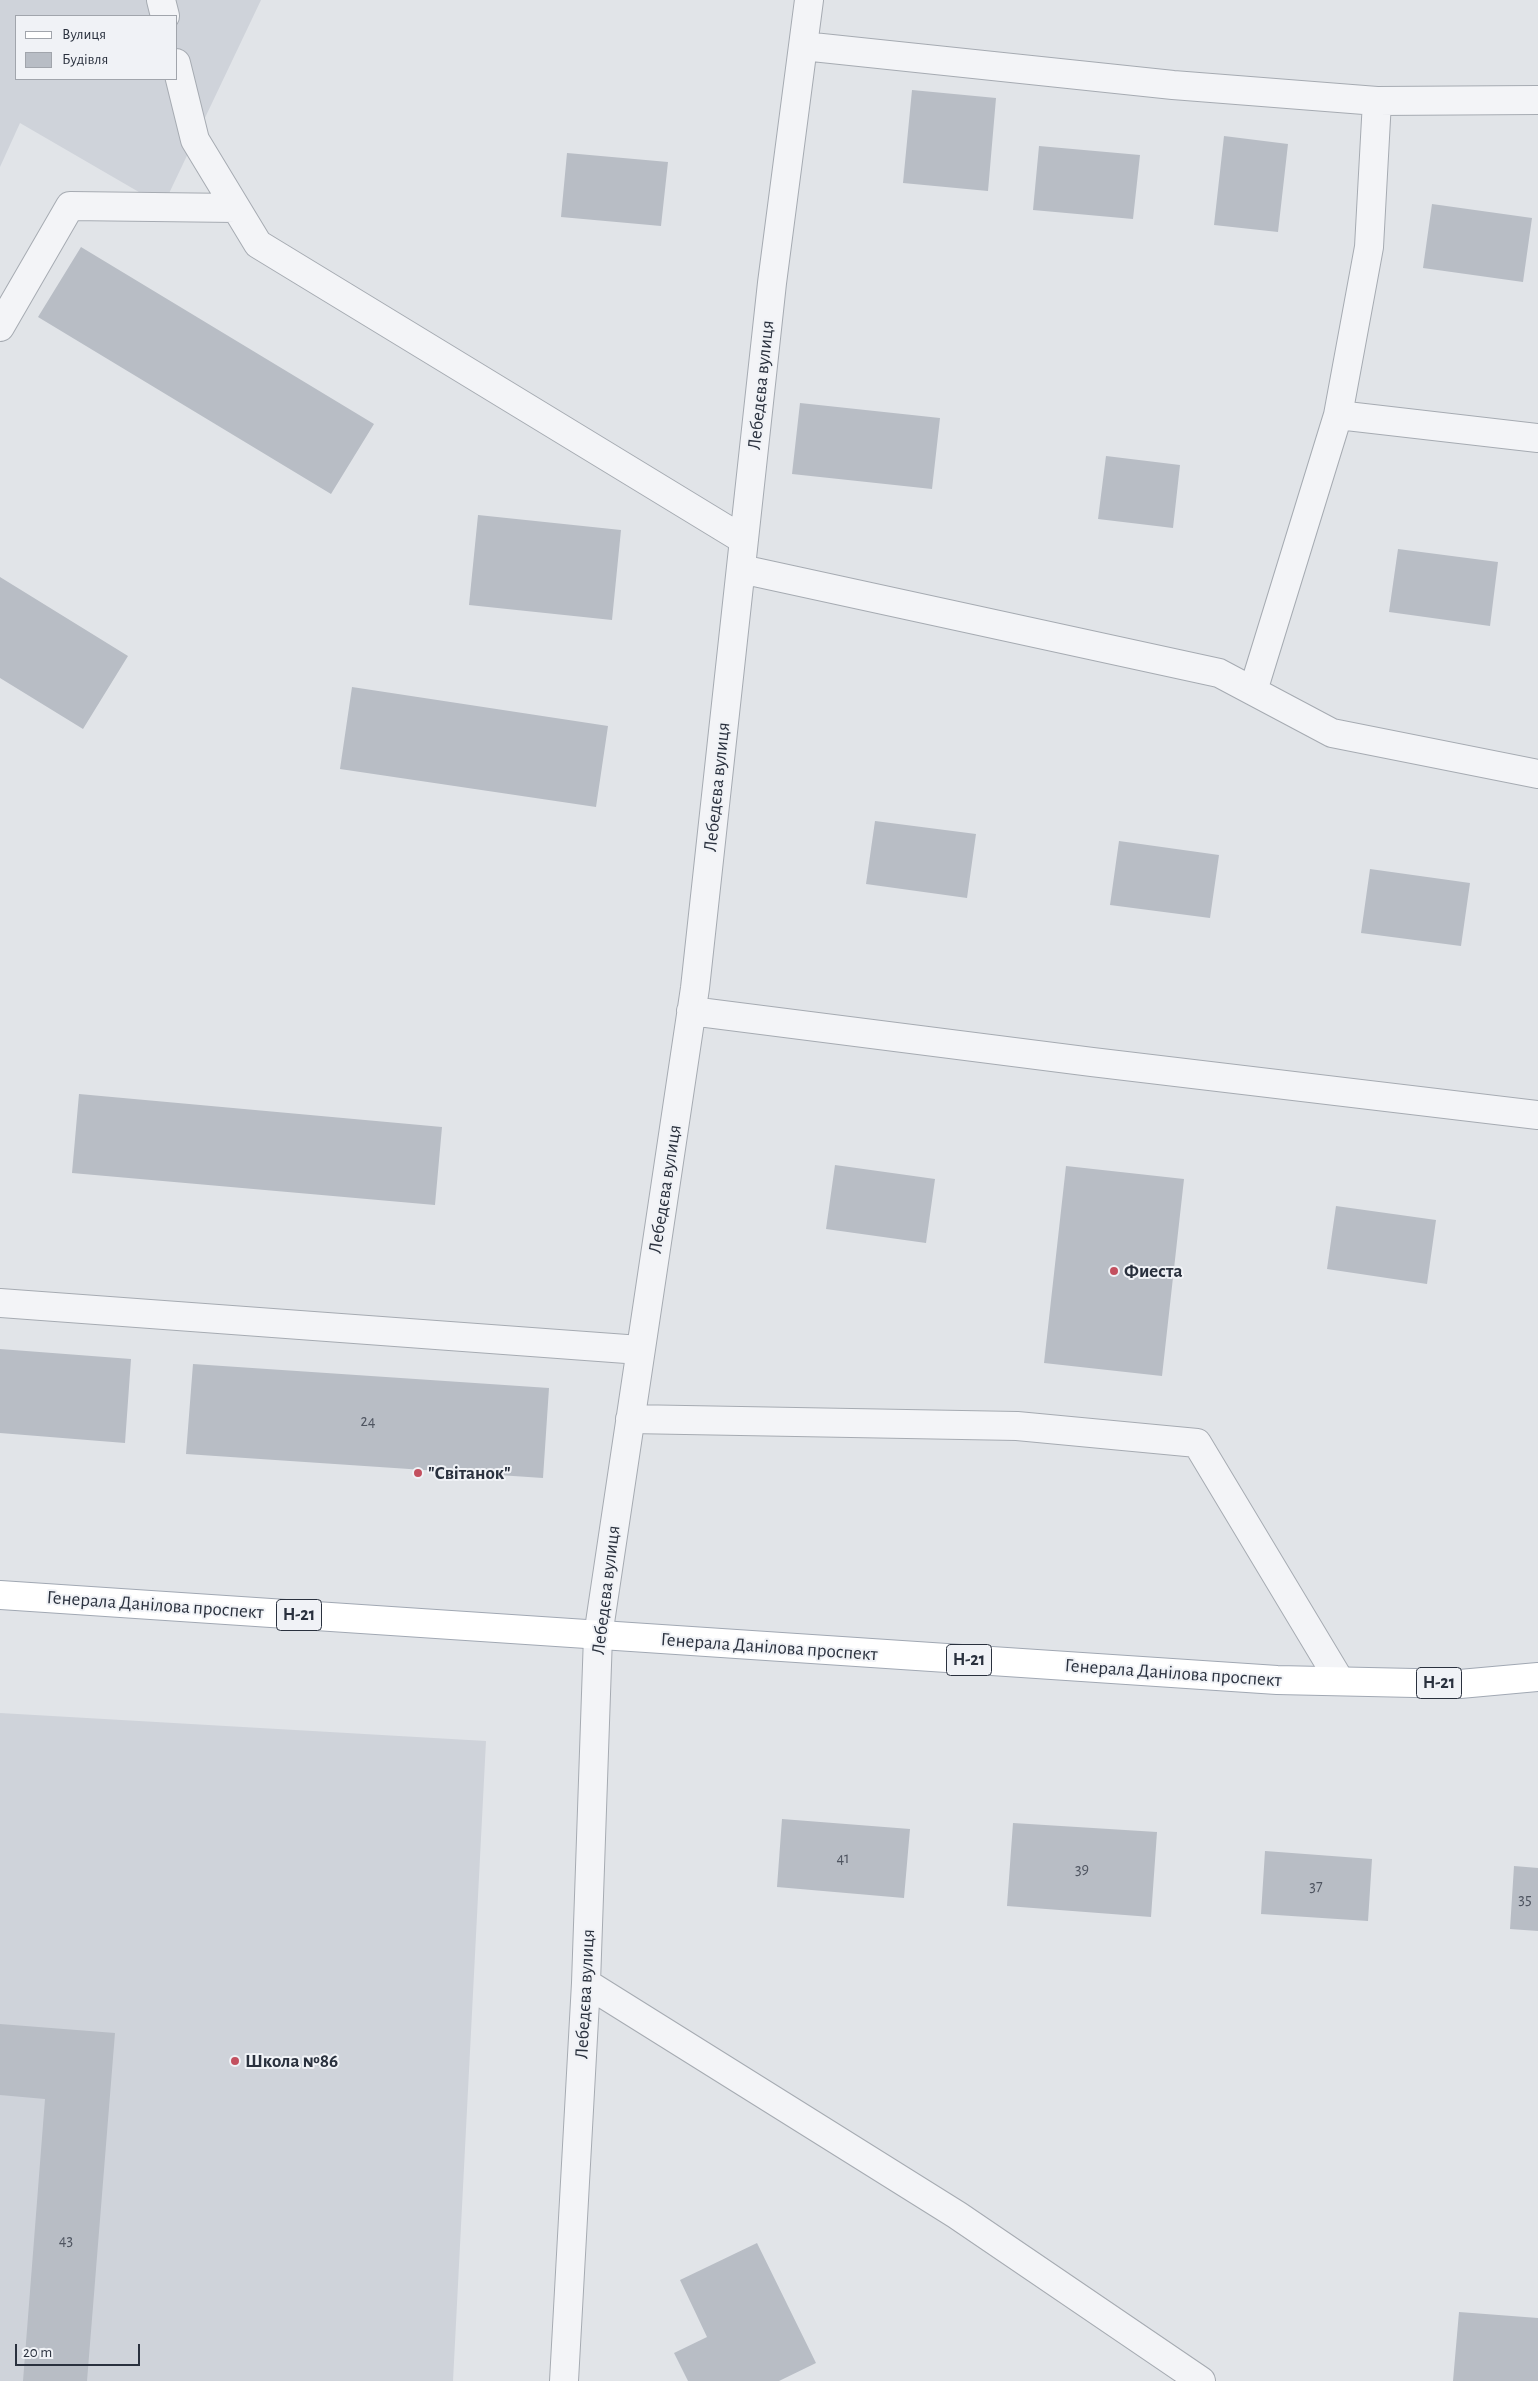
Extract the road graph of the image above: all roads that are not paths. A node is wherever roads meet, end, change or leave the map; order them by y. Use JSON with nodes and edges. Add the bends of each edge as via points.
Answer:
{"nodes":[{"id":1,"x":161,"y":0,"type":"edge"},
{"id":2,"x":809,"y":0,"type":"edge"},
{"id":3,"x":165,"y":15,"type":"edge"},
{"id":4,"x":803,"y":46,"type":"junction"},
{"id":5,"x":178,"y":71,"type":"edge"},
{"id":6,"x":1538,"y":100,"type":"edge"},
{"id":7,"x":1377,"y":101,"type":"junction"},
{"id":8,"x":236,"y":208,"type":"junction"},
{"id":9,"x":0,"y":327,"type":"edge"},
{"id":10,"x":1338,"y":415,"type":"junction"},
{"id":11,"x":1538,"y":438,"type":"edge"},
{"id":12,"x":744,"y":540,"type":"junction"},
{"id":13,"x":741,"y":569,"type":"junction"},
{"id":14,"x":1253,"y":691,"type":"junction"},
{"id":15,"x":1538,"y":774,"type":"edge"},
{"id":16,"x":691,"y":1011,"type":"junction"},
{"id":17,"x":1538,"y":1116,"type":"edge"},
{"id":18,"x":0,"y":1303,"type":"edge"},
{"id":19,"x":640,"y":1350,"type":"junction"},
{"id":20,"x":630,"y":1419,"type":"junction"},
{"id":21,"x":0,"y":1595,"type":"edge"},
{"id":22,"x":598,"y":1636,"type":"junction"},
{"id":23,"x":1538,"y":1677,"type":"edge"},
{"id":24,"x":1340,"y":1681,"type":"junction"},
{"id":25,"x":586,"y":1983,"type":"junction"},
{"id":26,"x":564,"y":2381,"type":"edge"},
{"id":27,"x":1201,"y":2381,"type":"edge"}],
"edges":[{"from":1,"to":3,"type":"street"},
{"from":2,"to":4,"type":"street","name":"Лебедєва вулиця"},
{"from":4,"to":7,"type":"street","via":[[1173,85]]},
{"from":4,"to":12,"type":"street","name":"Лебедєва вулиця","via":[[772,283]]},
{"from":5,"to":8,"type":"street","via":[[195,140]]},
{"from":6,"to":7,"type":"street"},
{"from":7,"to":10,"type":"street","via":[[1369,247]]},
{"from":8,"to":9,"type":"street","via":[[70,206]]},
{"from":8,"to":12,"type":"street","via":[[258,244]]},
{"from":10,"to":11,"type":"street"},
{"from":10,"to":14,"type":"street"},
{"from":12,"to":13,"type":"street","name":"Лебедєва вулиця"},
{"from":13,"to":14,"type":"street","via":[[1219,673]]},
{"from":13,"to":16,"type":"street","name":"Лебедєва вулиця"},
{"from":14,"to":15,"type":"street","via":[[1332,733]]},
{"from":16,"to":17,"type":"street"},
{"from":16,"to":19,"type":"street","name":"Лебедєва вулиця"},
{"from":18,"to":19,"type":"street"},
{"from":19,"to":20,"type":"street","name":"Лебедєва вулиця"},
{"from":20,"to":22,"type":"street","name":"Лебедєва вулиця"},
{"from":20,"to":24,"type":"street","via":[[1017,1426],[1197,1443]]},
{"from":21,"to":22,"type":"main road","name":"Генерала Данілова проспект","number":"Н-21"},
{"from":22,"to":24,"type":"main road","name":"Генерала Данілова проспект","number":"Н-21","via":[[1277,1680]]},
{"from":22,"to":25,"type":"street","name":"Лебедєва вулиця"},
{"from":23,"to":24,"type":"main road","name":"Генерала Данілова проспект","number":"Н-21","via":[[1460,1684]]},
{"from":25,"to":26,"type":"street","name":"Лебедєва вулиця"},
{"from":25,"to":27,"type":"street","via":[[957,2215]]}]}
